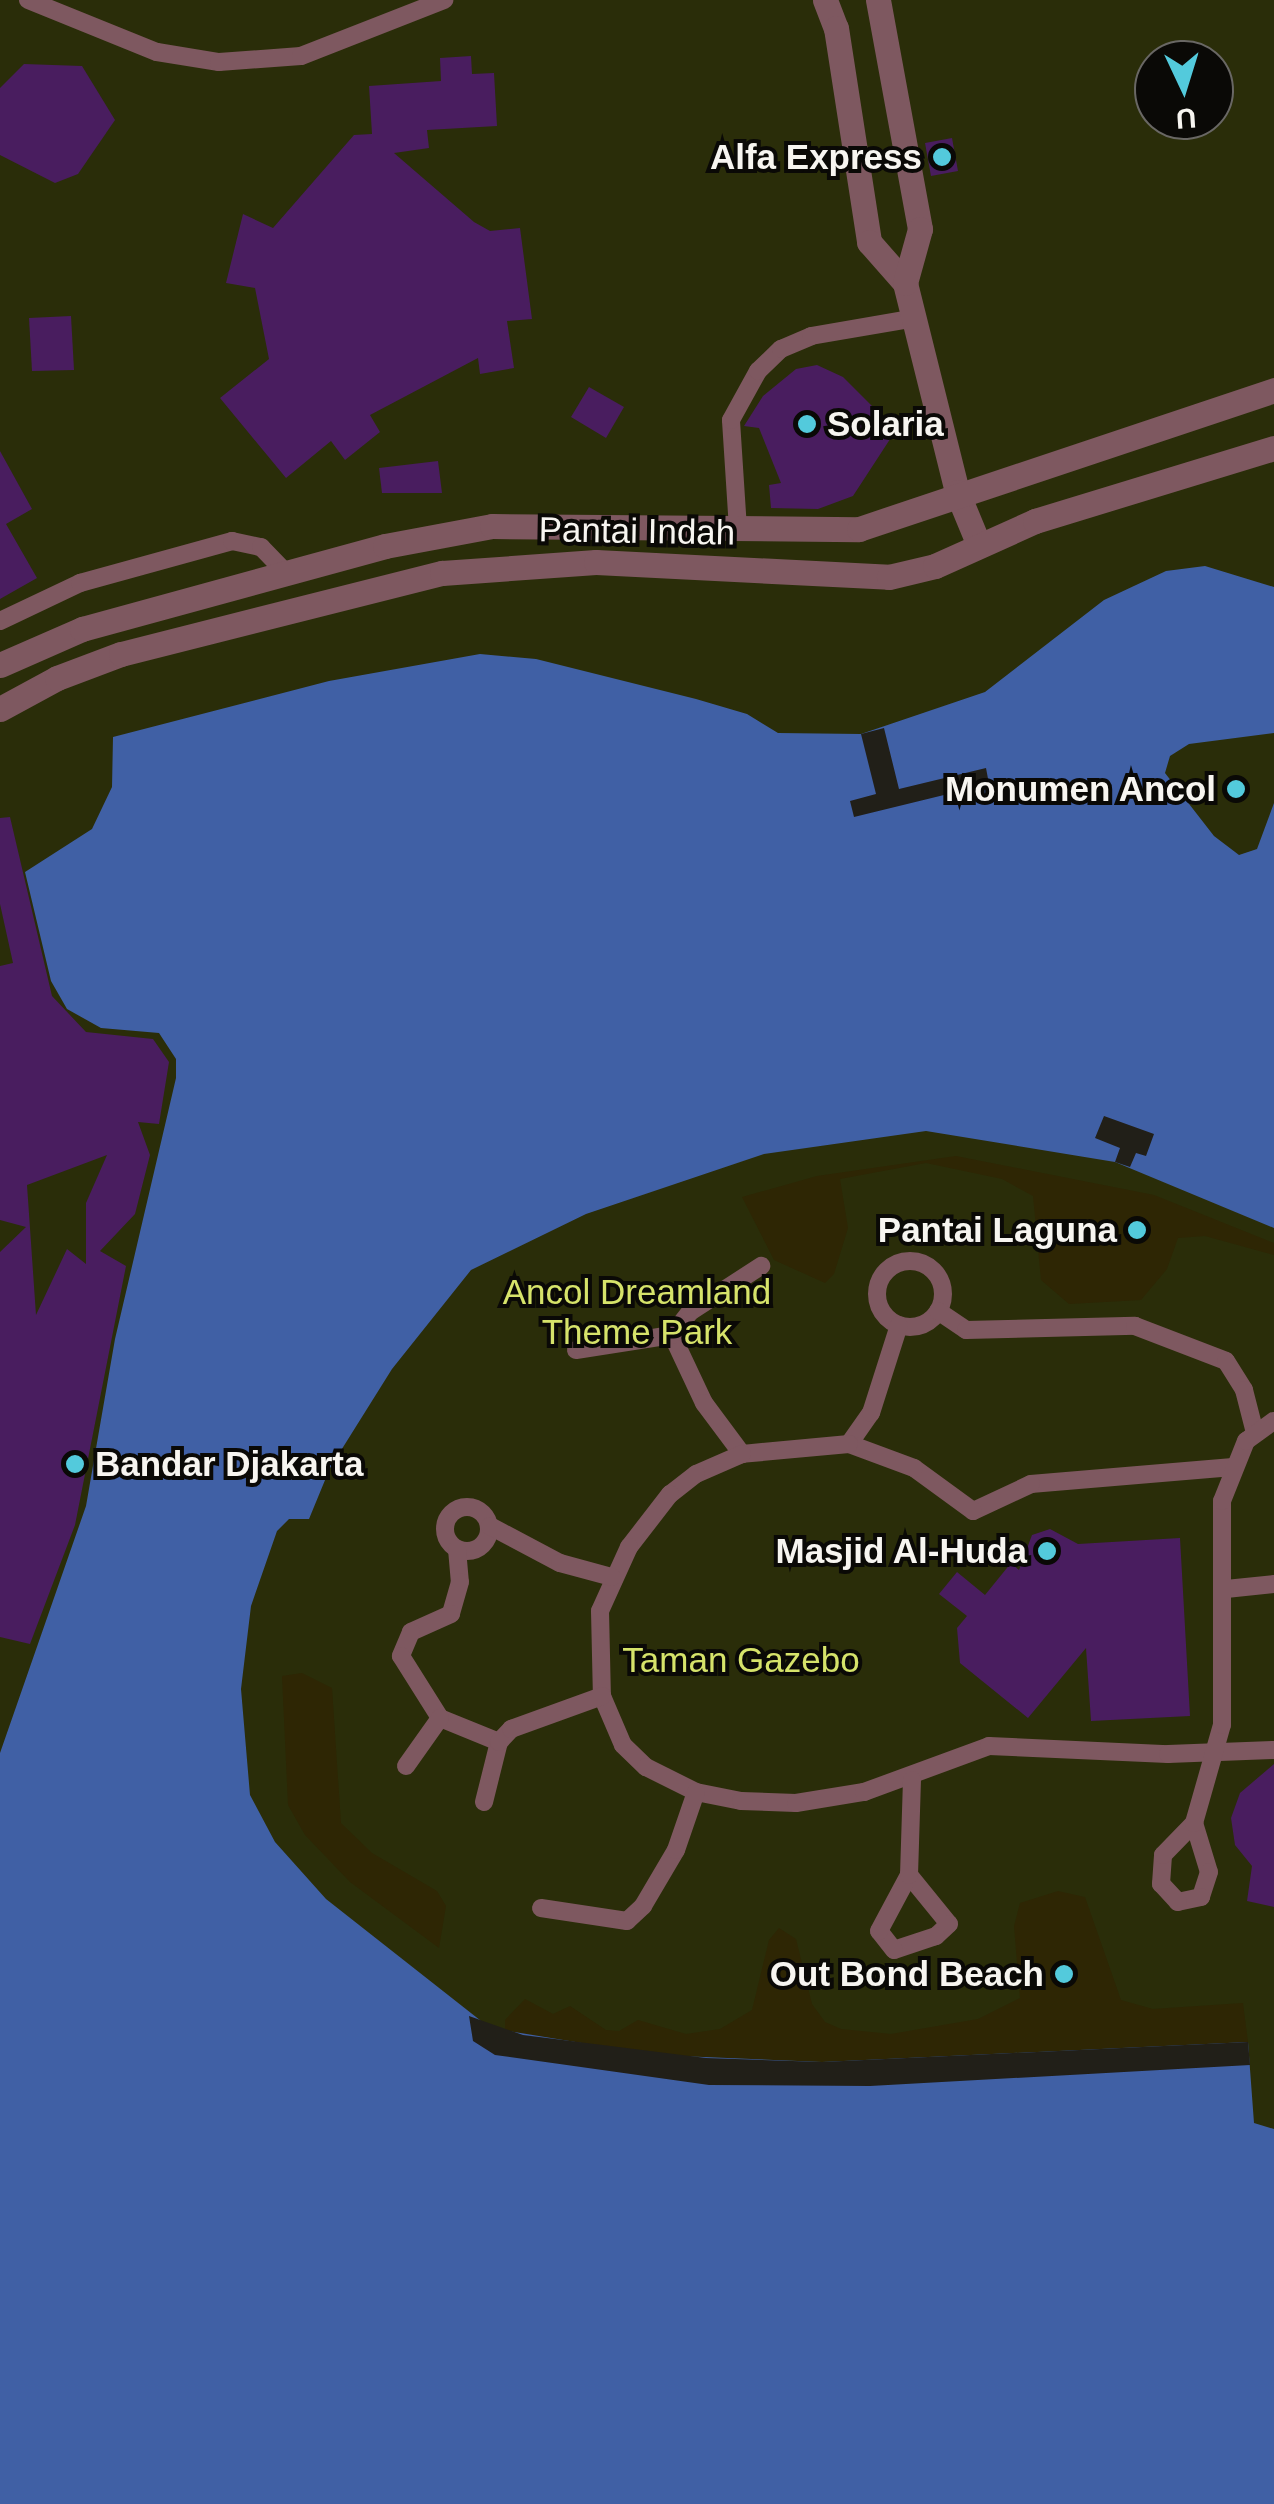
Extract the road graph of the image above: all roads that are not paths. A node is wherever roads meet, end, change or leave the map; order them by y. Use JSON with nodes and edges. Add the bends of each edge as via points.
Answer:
{"nodes":[{"id":1,"x":28,"y":0,"type":"edge"},
{"id":2,"x":444,"y":0,"type":"edge"},
{"id":3,"x":825,"y":0,"type":"edge"},
{"id":4,"x":880,"y":2,"type":"edge"},
{"id":5,"x":905,"y":283,"type":"junction"},
{"id":6,"x":916,"y":318,"type":"junction"},
{"id":7,"x":1274,"y":390,"type":"edge"},
{"id":8,"x":1274,"y":448,"type":"edge"},
{"id":9,"x":957,"y":492,"type":"junction"},
{"id":10,"x":738,"y":530,"type":"junction"},
{"id":11,"x":979,"y":545,"type":"junction"},
{"id":12,"x":287,"y":574,"type":"junction"},
{"id":13,"x":0,"y":621,"type":"edge"},
{"id":14,"x":0,"y":665,"type":"edge"},
{"id":15,"x":0,"y":710,"type":"edge"},
{"id":16,"x":761,"y":1266,"type":"dead end"},
{"id":17,"x":938,"y":1311,"type":"junction"},
{"id":18,"x":899,"y":1325,"type":"junction"},
{"id":19,"x":672,"y":1335,"type":"junction"},
{"id":20,"x":576,"y":1350,"type":"dead end"},
{"id":21,"x":1274,"y":1421,"type":"edge"},
{"id":22,"x":1254,"y":1429,"type":"junction"},
{"id":23,"x":850,"y":1444,"type":"junction"},
{"id":24,"x":742,"y":1454,"type":"junction"},
{"id":25,"x":1232,"y":1467,"type":"junction"},
{"id":26,"x":490,"y":1526,"type":"junction"},
{"id":27,"x":458,"y":1549,"type":"junction"},
{"id":28,"x":612,"y":1578,"type":"junction"},
{"id":29,"x":1274,"y":1584,"type":"edge"},
{"id":30,"x":1226,"y":1589,"type":"junction"},
{"id":31,"x":602,"y":1696,"type":"junction"},
{"id":32,"x":440,"y":1718,"type":"junction"},
{"id":33,"x":499,"y":1742,"type":"junction"},
{"id":34,"x":1274,"y":1750,"type":"edge"},
{"id":35,"x":1214,"y":1754,"type":"junction"},
{"id":36,"x":406,"y":1766,"type":"dead end"},
{"id":37,"x":912,"y":1780,"type":"junction"},
{"id":38,"x":696,"y":1792,"type":"junction"},
{"id":39,"x":484,"y":1802,"type":"dead end"},
{"id":40,"x":1194,"y":1822,"type":"dead end"},
{"id":41,"x":909,"y":1875,"type":"dead end"},
{"id":42,"x":540,"y":1908,"type":"dead end"}],
"edges":[{"from":1,"to":2,"type":"lane","via":[[157,52],[218,62],[301,56]]},
{"from":3,"to":5,"type":"street","via":[[836,28],[869,242]]},
{"from":4,"to":5,"type":"street","via":[[920,229]]},
{"from":5,"to":6,"type":"street"},
{"from":6,"to":9,"type":"street"},
{"from":6,"to":10,"type":"lane","via":[[811,336],[781,349],[758,371],[731,420]]},
{"from":7,"to":9,"type":"street","name":"Pantai Indah"},
{"from":8,"to":11,"type":"street","name":"Pantai Indah","via":[[1035,521]]},
{"from":9,"to":10,"type":"street","name":"Pantai Indah","via":[[859,529]]},
{"from":9,"to":11,"type":"street"},
{"from":10,"to":12,"type":"street","name":"Pantai Indah","via":[[522,523],[385,546]]},
{"from":11,"to":15,"type":"street","name":"Pantai Indah","via":[[889,577],[596,562],[442,573],[121,654],[57,678]]},
{"from":12,"to":13,"type":"lane","via":[[261,547],[232,541],[80,584]]},
{"from":12,"to":14,"type":"street","name":"Pantai Indah","via":[[82,628]]},
{"from":16,"to":19,"type":"lane","via":[[690,1312]]},
{"from":17,"to":18,"type":"lane","via":[[919,1326]]},
{"from":17,"to":18,"type":"lane","via":[[944,1292],[938,1274],[906,1260],[882,1275],[877,1300]]},
{"from":17,"to":22,"type":"lane","via":[[966,1330],[1135,1326],[1226,1361],[1244,1390]]},
{"from":18,"to":23,"type":"lane","via":[[883,1383]]},
{"from":19,"to":20,"type":"lane"},
{"from":19,"to":24,"type":"lane","via":[[704,1402]]},
{"from":21,"to":22,"type":"lane"},
{"from":22,"to":25,"type":"lane"},
{"from":23,"to":24,"type":"lane"},
{"from":23,"to":25,"type":"lane","via":[[914,1468],[973,1511],[1032,1484]]},
{"from":24,"to":28,"type":"lane","via":[[670,1494]]},
{"from":25,"to":30,"type":"lane","via":[[1221,1518]]},
{"from":26,"to":27,"type":"lane","via":[[482,1546]]},
{"from":26,"to":27,"type":"lane","via":[[477,1508],[452,1512],[444,1528]]},
{"from":26,"to":28,"type":"lane","via":[[560,1563]]},
{"from":27,"to":32,"type":"lane","via":[[460,1582],[452,1614],[402,1642],[401,1656]]},
{"from":28,"to":31,"type":"lane","via":[[600,1611]]},
{"from":29,"to":30,"type":"lane"},
{"from":30,"to":35,"type":"lane","via":[[1222,1726]]},
{"from":31,"to":33,"type":"lane","via":[[541,1716]]},
{"from":31,"to":38,"type":"lane","via":[[623,1745],[660,1777]]},
{"from":32,"to":33,"type":"lane"},
{"from":32,"to":36,"type":"lane"},
{"from":33,"to":39,"type":"lane"},
{"from":34,"to":35,"type":"lane"},
{"from":35,"to":37,"type":"lane","via":[[989,1746]]},
{"from":35,"to":40,"type":"lane"},
{"from":37,"to":38,"type":"lane","via":[[796,1802]]},
{"from":37,"to":41,"type":"lane"},
{"from":38,"to":42,"type":"lane","via":[[676,1850],[627,1921]]}]}
